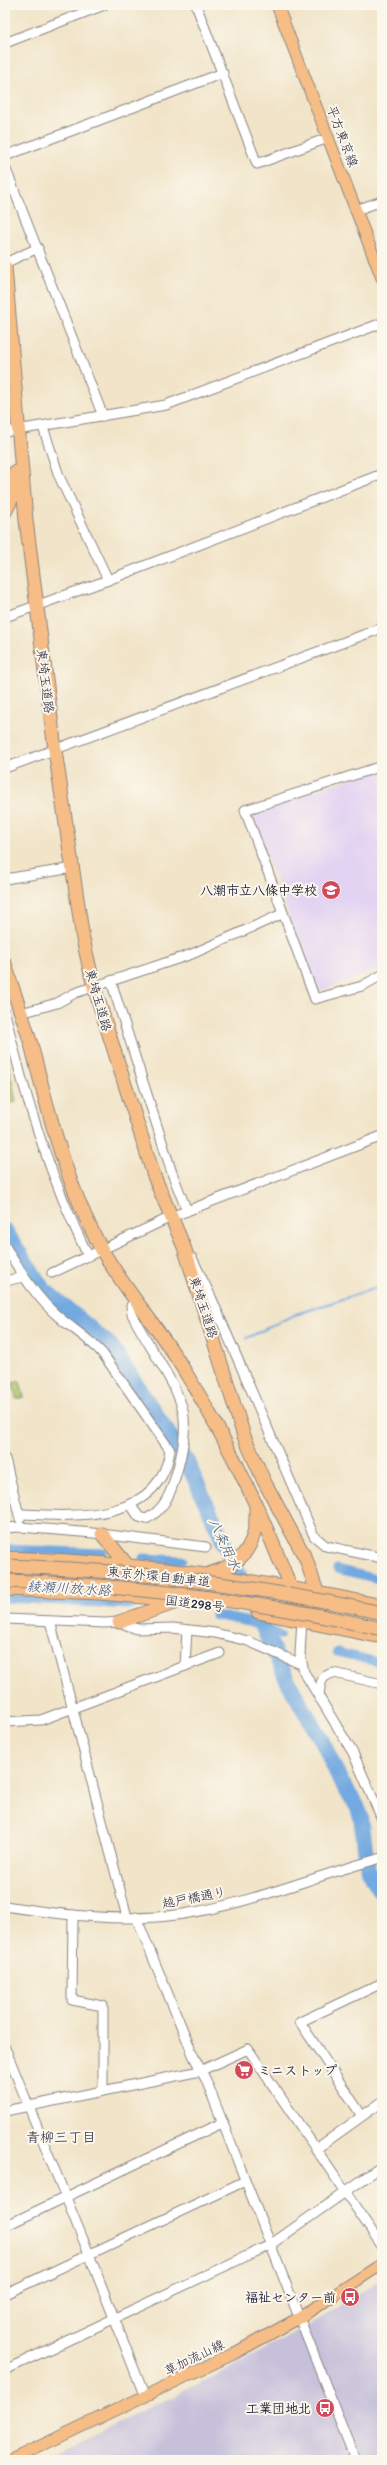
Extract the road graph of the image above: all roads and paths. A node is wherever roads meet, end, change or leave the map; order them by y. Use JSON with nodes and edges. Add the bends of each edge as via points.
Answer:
{"nodes":[{"id":1,"x":104,"y":5,"type":"edge"},
{"id":2,"x":196,"y":5,"type":"edge"},
{"id":3,"x":277,"y":5,"type":"edge"},
{"id":4,"x":5,"y":43,"type":"edge"},
{"id":5,"x":222,"y":73,"type":"junction"},
{"id":6,"x":328,"y":138,"type":"junction"},
{"id":7,"x":5,"y":156,"type":"edge"},
{"id":8,"x":5,"y":167,"type":"edge"},
{"id":9,"x":382,"y":202,"type":"edge"},
{"id":10,"x":356,"y":210,"type":"junction"},
{"id":11,"x":38,"y":248,"type":"junction"},
{"id":12,"x":5,"y":263,"type":"edge"},
{"id":13,"x":5,"y":267,"type":"edge"},
{"id":14,"x":382,"y":278,"type":"edge"},
{"id":15,"x":382,"y":322,"type":"edge"},
{"id":16,"x":103,"y":416,"type":"junction"},
{"id":17,"x":43,"y":427,"type":"junction"},
{"id":18,"x":20,"y":430,"type":"junction"},
{"id":19,"x":5,"y":432,"type":"edge"},
{"id":20,"x":382,"y":474,"type":"edge"},
{"id":21,"x":5,"y":512,"type":"edge"},
{"id":22,"x":108,"y":580,"type":"junction"},
{"id":23,"x":37,"y":604,"type":"junction"},
{"id":24,"x":5,"y":617,"type":"edge"},
{"id":25,"x":382,"y":628,"type":"edge"},
{"id":26,"x":55,"y":750,"type":"junction"},
{"id":27,"x":382,"y":766,"type":"edge"},
{"id":28,"x":5,"y":768,"type":"edge"},
{"id":29,"x":73,"y":868,"type":"junction"},
{"id":30,"x":5,"y":879,"type":"edge"},
{"id":31,"x":282,"y":914,"type":"junction"},
{"id":32,"x":5,"y":964,"type":"edge"},
{"id":33,"x":382,"y":975,"type":"edge"},
{"id":34,"x":111,"y":981,"type":"junction"},
{"id":35,"x":94,"y":986,"type":"junction"},
{"id":36,"x":20,"y":1011,"type":"junction"},
{"id":37,"x":5,"y":1012,"type":"edge"},
{"id":38,"x":382,"y":1136,"type":"edge"},
{"id":39,"x":187,"y":1211,"type":"junction"},
{"id":40,"x":171,"y":1217,"type":"junction"},
{"id":41,"x":5,"y":1246,"type":"edge"},
{"id":42,"x":184,"y":1247,"type":"junction"},
{"id":43,"x":102,"y":1250,"type":"junction"},
{"id":44,"x":88,"y":1256,"type":"junction"},
{"id":45,"x":52,"y":1273,"type":"dead end"},
{"id":46,"x":23,"y":1277,"type":"junction"},
{"id":47,"x":5,"y":1281,"type":"edge"},
{"id":48,"x":134,"y":1299,"type":"junction"},
{"id":49,"x":5,"y":1459,"type":"edge"},
{"id":50,"x":255,"y":1500,"type":"junction"},
{"id":51,"x":130,"y":1504,"type":"junction"},
{"id":52,"x":21,"y":1514,"type":"junction"},
{"id":53,"x":20,"y":1527,"type":"junction"},
{"id":54,"x":5,"y":1528,"type":"edge"},
{"id":55,"x":102,"y":1534,"type":"junction"},
{"id":56,"x":206,"y":1547,"type":"dead end"},
{"id":57,"x":5,"y":1558,"type":"edge"},
{"id":58,"x":382,"y":1558,"type":"edge"},
{"id":59,"x":127,"y":1565,"type":"junction"},
{"id":60,"x":5,"y":1566,"type":"edge"},
{"id":61,"x":209,"y":1574,"type":"junction"},
{"id":62,"x":5,"y":1581,"type":"edge"},
{"id":63,"x":291,"y":1587,"type":"junction"},
{"id":64,"x":5,"y":1589,"type":"edge"},
{"id":65,"x":317,"y":1592,"type":"junction"},
{"id":66,"x":180,"y":1600,"type":"junction"},
{"id":67,"x":382,"y":1606,"type":"edge"},
{"id":68,"x":382,"y":1613,"type":"edge"},
{"id":69,"x":5,"y":1619,"type":"edge"},
{"id":70,"x":302,"y":1620,"type":"junction"},
{"id":71,"x":50,"y":1621,"type":"junction"},
{"id":72,"x":119,"y":1622,"type":"junction"},
{"id":73,"x":382,"y":1629,"type":"edge"},
{"id":74,"x":187,"y":1630,"type":"junction"},
{"id":75,"x":382,"y":1637,"type":"edge"},
{"id":76,"x":220,"y":1654,"type":"dead end"},
{"id":77,"x":301,"y":1664,"type":"junction"},
{"id":78,"x":185,"y":1666,"type":"junction"},
{"id":79,"x":382,"y":1684,"type":"edge"},
{"id":80,"x":319,"y":1698,"type":"junction"},
{"id":81,"x":71,"y":1708,"type":"junction"},
{"id":82,"x":5,"y":1722,"type":"edge"},
{"id":83,"x":382,"y":1819,"type":"edge"},
{"id":84,"x":382,"y":1858,"type":"edge"},
{"id":85,"x":5,"y":1906,"type":"edge"},
{"id":86,"x":73,"y":1915,"type":"junction"},
{"id":87,"x":127,"y":1917,"type":"junction"},
{"id":88,"x":136,"y":1917,"type":"junction"},
{"id":89,"x":382,"y":1983,"type":"edge"},
{"id":90,"x":5,"y":2048,"type":"edge"},
{"id":91,"x":200,"y":2071,"type":"junction"},
{"id":92,"x":103,"y":2091,"type":"junction"},
{"id":93,"x":382,"y":2102,"type":"edge"},
{"id":94,"x":30,"y":2106,"type":"junction"},
{"id":95,"x":5,"y":2111,"type":"edge"},
{"id":96,"x":362,"y":2116,"type":"junction"},
{"id":97,"x":222,"y":2123,"type":"junction"},
{"id":98,"x":316,"y":2149,"type":"junction"},
{"id":99,"x":382,"y":2166,"type":"edge"},
{"id":100,"x":245,"y":2181,"type":"junction"},
{"id":101,"x":346,"y":2192,"type":"junction"},
{"id":102,"x":67,"y":2198,"type":"junction"},
{"id":103,"x":5,"y":2226,"type":"edge"},
{"id":104,"x":270,"y":2244,"type":"junction"},
{"id":105,"x":382,"y":2246,"type":"edge"},
{"id":106,"x":90,"y":2254,"type":"junction"},
{"id":107,"x":382,"y":2264,"type":"edge"},
{"id":108,"x":5,"y":2294,"type":"edge"},
{"id":109,"x":114,"y":2318,"type":"junction"},
{"id":110,"x":299,"y":2318,"type":"junction"},
{"id":111,"x":5,"y":2370,"type":"edge"},
{"id":112,"x":145,"y":2398,"type":"junction"},
{"id":113,"x":11,"y":2460,"type":"edge"},
{"id":114,"x":355,"y":2460,"type":"edge"}],
"edges":[{"from":1,"to":4,"type":"street"},
{"from":2,"to":5,"type":"street"},
{"from":3,"to":6,"type":"main road","name":"平方東京線"},
{"from":5,"to":6,"type":"street","via":[[257,164]]},
{"from":5,"to":7,"type":"street"},
{"from":6,"to":10,"type":"main road","name":"平方東京線"},
{"from":8,"to":11,"type":"street"},
{"from":9,"to":10,"type":"street"},
{"from":10,"to":14,"type":"main road","name":"平方東京線"},
{"from":11,"to":12,"type":"street"},
{"from":11,"to":16,"type":"street"},
{"from":13,"to":18,"type":"highway","name":"東埼玉道路"},
{"from":15,"to":16,"type":"street","via":[[166,405]]},
{"from":16,"to":17,"type":"street"},
{"from":17,"to":18,"type":"street"},
{"from":17,"to":22,"type":"street","via":[[59,476]]},
{"from":18,"to":19,"type":"street"},
{"from":18,"to":21,"type":"highway","via":[[14,452],[16,486]]},
{"from":18,"to":23,"type":"highway","name":"東埼玉道路","via":[[26,520]]},
{"from":20,"to":22,"type":"street"},
{"from":22,"to":23,"type":"street"},
{"from":23,"to":24,"type":"street"},
{"from":23,"to":26,"type":"highway","name":"東埼玉道路"},
{"from":25,"to":26,"type":"street"},
{"from":26,"to":28,"type":"street"},
{"from":26,"to":29,"type":"highway","name":"東埼玉道路"},
{"from":27,"to":31,"type":"street","via":[[245,810]]},
{"from":29,"to":30,"type":"street"},
{"from":29,"to":35,"type":"highway","name":"東埼玉道路","via":[[83,939]]},
{"from":31,"to":33,"type":"street","via":[[315,999],[362,986]]},
{"from":31,"to":34,"type":"street","via":[[199,951]]},
{"from":32,"to":36,"type":"highway"},
{"from":34,"to":35,"type":"street"},
{"from":34,"to":39,"type":"street"},
{"from":35,"to":36,"type":"street","via":[[66,996],[57,1003]]},
{"from":35,"to":40,"type":"highway","name":"東埼玉道路","via":[[154,1176]]},
{"from":36,"to":37,"type":"street"},
{"from":36,"to":43,"type":"highway","via":[[67,1172]]},
{"from":37,"to":44,"type":"street","via":[[37,1130],[64,1205]]},
{"from":38,"to":39,"type":"street"},
{"from":39,"to":40,"type":"street"},
{"from":40,"to":42,"type":"highway","name":"東埼玉道路"},
{"from":40,"to":43,"type":"street"},
{"from":41,"to":46,"type":"street"},
{"from":42,"to":58,"type":"street","via":[[201,1274],[314,1536],[326,1546]]},
{"from":42,"to":65,"type":"highway","name":"東埼玉道路","via":[[244,1436],[264,1481],[306,1560]]},
{"from":43,"to":44,"type":"street"},
{"from":43,"to":48,"type":"highway"},
{"from":44,"to":45,"type":"street"},
{"from":46,"to":47,"type":"street"},
{"from":46,"to":51,"type":"street","via":[[61,1318],[92,1341],[104,1354],[170,1450],[165,1473],[157,1484],[151,1491]]},
{"from":48,"to":50,"type":"highway","via":[[184,1370],[220,1431]]},
{"from":48,"to":51,"type":"street","via":[[132,1314],[179,1400],[184,1422],[177,1473],[166,1501],[159,1510],[146,1519],[139,1517]]},
{"from":49,"to":52,"type":"street"},
{"from":50,"to":61,"type":"highway","via":[[257,1522],[251,1545],[235,1564]]},
{"from":50,"to":63,"type":"highway"},
{"from":51,"to":52,"type":"street","via":[[85,1516]]},
{"from":52,"to":53,"type":"street"},
{"from":53,"to":54,"type":"street"},
{"from":53,"to":55,"type":"street"},
{"from":55,"to":56,"type":"street"},
{"from":55,"to":59,"type":"highway"},
{"from":57,"to":59,"type":"highway"},
{"from":59,"to":61,"type":"highway"},
{"from":60,"to":68,"type":"highway","name":"東京外環自動車道","bridge":true,"via":[[176,1577],[286,1593]]},
{"from":61,"to":63,"type":"highway"},
{"from":62,"to":73,"type":"highway","name":"東京外環自動車道","bridge":true,"via":[[173,1592],[279,1608]]},
{"from":63,"to":65,"type":"highway"},
{"from":63,"to":70,"type":"highway"},
{"from":64,"to":66,"type":"highway","name":"国道298号"},
{"from":65,"to":67,"type":"highway"},
{"from":65,"to":70,"type":"highway"},
{"from":66,"to":70,"type":"highway","name":"国道298号"},
{"from":66,"to":72,"type":"highway"},
{"from":69,"to":71,"type":"street"},
{"from":70,"to":75,"type":"highway","name":"国道298号"},
{"from":70,"to":77,"type":"street"},
{"from":71,"to":72,"type":"street"},
{"from":71,"to":81,"type":"street"},
{"from":72,"to":74,"type":"street","via":[[138,1629]]},
{"from":74,"to":77,"type":"street","via":[[248,1640]]},
{"from":74,"to":78,"type":"street"},
{"from":76,"to":78,"type":"street"},
{"from":77,"to":80,"type":"street"},
{"from":78,"to":81,"type":"street"},
{"from":79,"to":80,"type":"street","via":[[334,1673],[328,1674],[322,1680]]},
{"from":80,"to":83,"type":"street","via":[[353,1753]]},
{"from":81,"to":82,"type":"street","via":[[41,1720]]},
{"from":81,"to":87,"type":"street"},
{"from":84,"to":88,"type":"street","name":"越戸橋通り","via":[[215,1908],[183,1914]]},
{"from":85,"to":86,"type":"street","name":"越戸橋通り"},
{"from":86,"to":87,"type":"street","name":"越戸橋通り"},
{"from":86,"to":92,"type":"street","via":[[72,2000],[103,2006]]},
{"from":87,"to":88,"type":"street","name":"越戸橋通り"},
{"from":88,"to":91,"type":"street"},
{"from":89,"to":96,"type":"street","via":[[300,2022]]},
{"from":90,"to":94,"type":"street"},
{"from":91,"to":92,"type":"street"},
{"from":91,"to":97,"type":"street"},
{"from":91,"to":98,"type":"street","via":[[248,2049]]},
{"from":92,"to":94,"type":"street"},
{"from":93,"to":96,"type":"street"},
{"from":94,"to":95,"type":"street"},
{"from":94,"to":102,"type":"street"},
{"from":96,"to":98,"type":"street"},
{"from":97,"to":100,"type":"street"},
{"from":97,"to":102,"type":"street"},
{"from":98,"to":101,"type":"street"},
{"from":99,"to":101,"type":"street"},
{"from":100,"to":104,"type":"street"},
{"from":100,"to":106,"type":"street"},
{"from":101,"to":104,"type":"street"},
{"from":101,"to":105,"type":"street"},
{"from":102,"to":103,"type":"street"},
{"from":102,"to":106,"type":"street"},
{"from":104,"to":109,"type":"street"},
{"from":104,"to":110,"type":"street"},
{"from":106,"to":108,"type":"street"},
{"from":106,"to":109,"type":"street"},
{"from":107,"to":110,"type":"main road","name":"草加流山線"},
{"from":109,"to":111,"type":"street"},
{"from":109,"to":112,"type":"street"},
{"from":110,"to":112,"type":"main road","name":"草加流山線"},
{"from":110,"to":114,"type":"street"},
{"from":112,"to":113,"type":"main road","name":"草加流山線"}]}
